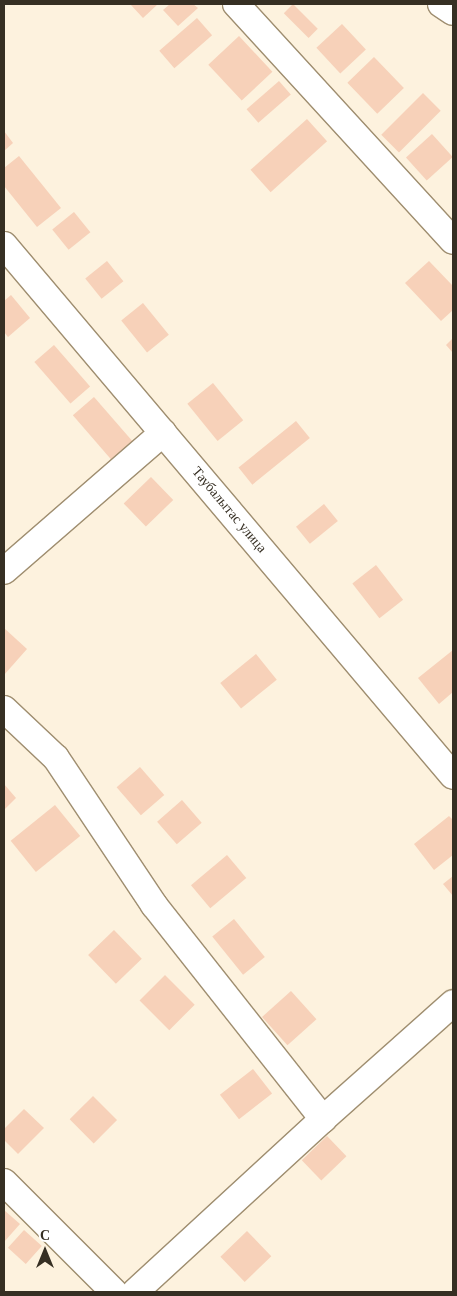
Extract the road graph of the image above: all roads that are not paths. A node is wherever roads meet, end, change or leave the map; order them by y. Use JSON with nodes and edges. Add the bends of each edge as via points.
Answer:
{"nodes":[{"id":1,"x":236,"y":4,"type":"edge"},
{"id":2,"x":441,"y":4,"type":"edge"},
{"id":3,"x":453,"y":12,"type":"edge"},
{"id":4,"x":453,"y":241,"type":"edge"},
{"id":5,"x":4,"y":245,"type":"edge"},
{"id":6,"x":163,"y":432,"type":"junction"},
{"id":7,"x":4,"y":572,"type":"edge"},
{"id":8,"x":4,"y":709,"type":"edge"},
{"id":9,"x":453,"y":776,"type":"edge"},
{"id":10,"x":453,"y":1003,"type":"edge"},
{"id":11,"x":323,"y":1118,"type":"junction"},
{"id":12,"x":4,"y":1182,"type":"edge"},
{"id":13,"x":114,"y":1292,"type":"edge"},
{"id":14,"x":135,"y":1292,"type":"edge"}],
"edges":[{"from":1,"to":4,"type":"street"},
{"from":2,"to":3,"type":"street"},
{"from":5,"to":6,"type":"street","name":"Таубалытас улица"},
{"from":6,"to":7,"type":"street"},
{"from":6,"to":9,"type":"street","name":"Таубалытас улица"},
{"from":8,"to":11,"type":"street","via":[[56,758],[154,905]]},
{"from":10,"to":11,"type":"street"},
{"from":11,"to":14,"type":"street"},
{"from":12,"to":13,"type":"street"}]}
